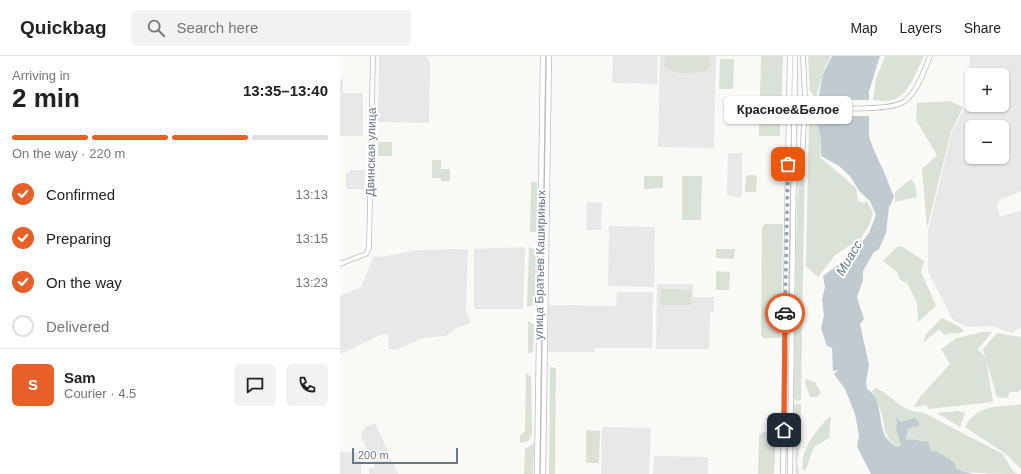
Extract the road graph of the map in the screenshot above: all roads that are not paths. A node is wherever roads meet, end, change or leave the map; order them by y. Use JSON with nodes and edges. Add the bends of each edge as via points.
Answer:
{"nodes":[{"id":1,"x":373,"y":56,"type":"edge"},
{"id":2,"x":543,"y":56,"type":"edge"},
{"id":3,"x":550,"y":56,"type":"edge"},
{"id":4,"x":790,"y":56,"type":"edge"},
{"id":5,"x":795,"y":56,"type":"edge"},
{"id":6,"x":803,"y":56,"type":"edge"},
{"id":7,"x":930,"y":56,"type":"edge"},
{"id":8,"x":788,"y":107,"type":"junction"},
{"id":9,"x":795,"y":107,"type":"junction"},
{"id":10,"x":815,"y":108,"type":"junction"},
{"id":11,"x":794,"y":192,"type":"junction"},
{"id":12,"x":340,"y":264,"type":"edge"},
{"id":13,"x":790,"y":459,"type":"junction"},
{"id":14,"x":537,"y":474,"type":"edge"},
{"id":15,"x":543,"y":474,"type":"edge"},
{"id":16,"x":781,"y":474,"type":"edge"},
{"id":17,"x":790,"y":474,"type":"edge"},
{"id":18,"x":793,"y":474,"type":"edge"}],
"edges":[{"from":1,"to":12,"type":"street","name":"Двинская улица","via":[[369,248],[366,254]]},
{"from":2,"to":14,"type":"main road","name":"улица Братьев Кашириных"},
{"from":3,"to":15,"type":"main road","name":"улица Братьев Кашириных"},
{"from":4,"to":8,"type":"main road"},
{"from":5,"to":9,"type":"main road"},
{"from":6,"to":10,"type":"street","via":[[805,98]]},
{"from":7,"to":10,"type":"street","via":[[917,85],[905,101],[893,106],[870,108]]},
{"from":8,"to":9,"type":"street"},
{"from":8,"to":16,"type":"main road"},
{"from":9,"to":10,"type":"street"},
{"from":9,"to":11,"type":"main road"},
{"from":10,"to":11,"type":"street","via":[[807,112],[804,120],[803,146]]},
{"from":11,"to":13,"type":"main road"},
{"from":13,"to":17,"type":"main road"},
{"from":13,"to":18,"type":"main road"}]}
